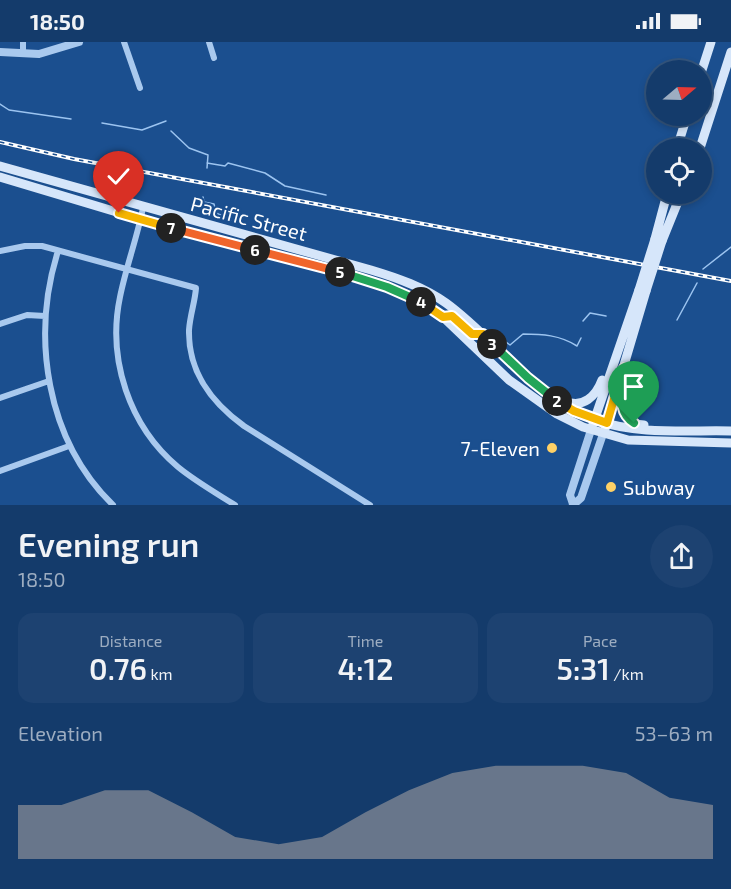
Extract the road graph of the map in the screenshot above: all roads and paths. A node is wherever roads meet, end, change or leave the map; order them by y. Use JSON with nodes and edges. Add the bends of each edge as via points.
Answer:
{"nodes":[{"id":1,"x":23,"y":42,"type":"edge"},
{"id":2,"x":79,"y":42,"type":"edge"},
{"id":3,"x":124,"y":42,"type":"edge"},
{"id":4,"x":208,"y":42,"type":"edge"},
{"id":5,"x":711,"y":42,"type":"edge"},
{"id":6,"x":0,"y":52,"type":"edge"},
{"id":7,"x":731,"y":52,"type":"edge"},
{"id":8,"x":23,"y":53,"type":"junction"},
{"id":9,"x":214,"y":58,"type":"dead end"},
{"id":10,"x":705,"y":60,"type":"edge"},
{"id":11,"x":140,"y":88,"type":"dead end"},
{"id":12,"x":703,"y":138,"type":"edge"},
{"id":13,"x":0,"y":166,"type":"edge"},
{"id":14,"x":12,"y":170,"type":"junction"},
{"id":15,"x":0,"y":177,"type":"edge"},
{"id":16,"x":60,"y":183,"type":"junction"},
{"id":17,"x":30,"y":187,"type":"junction"},
{"id":18,"x":665,"y":204,"type":"edge"},
{"id":19,"x":676,"y":204,"type":"edge"},
{"id":20,"x":143,"y":208,"type":"junction"},
{"id":21,"x":141,"y":220,"type":"junction"},
{"id":22,"x":659,"y":240,"type":"junction"},
{"id":23,"x":58,"y":250,"type":"junction"},
{"id":24,"x":0,"y":251,"type":"edge"},
{"id":25,"x":337,"y":266,"type":"junction"},
{"id":26,"x":127,"y":268,"type":"junction"},
{"id":27,"x":407,"y":282,"type":"junction"},
{"id":28,"x":642,"y":290,"type":"junction"},
{"id":29,"x":402,"y":293,"type":"junction"},
{"id":30,"x":45,"y":316,"type":"junction"},
{"id":31,"x":443,"y":317,"type":"junction"},
{"id":32,"x":0,"y":324,"type":"edge"},
{"id":33,"x":483,"y":334,"type":"junction"},
{"id":34,"x":613,"y":363,"type":"junction"},
{"id":35,"x":624,"y":368,"type":"junction"},
{"id":36,"x":49,"y":381,"type":"junction"},
{"id":37,"x":551,"y":396,"type":"junction"},
{"id":38,"x":0,"y":398,"type":"edge"},
{"id":39,"x":607,"y":423,"type":"junction"},
{"id":40,"x":592,"y":425,"type":"junction"},
{"id":41,"x":678,"y":430,"type":"junction"},
{"id":42,"x":731,"y":431,"type":"edge"},
{"id":43,"x":603,"y":434,"type":"junction"},
{"id":44,"x":731,"y":444,"type":"edge"},
{"id":45,"x":69,"y":446,"type":"junction"},
{"id":46,"x":0,"y":471,"type":"edge"},
{"id":47,"x":573,"y":504,"type":"edge"},
{"id":48,"x":113,"y":505,"type":"edge"},
{"id":49,"x":235,"y":505,"type":"edge"},
{"id":50,"x":370,"y":505,"type":"edge"}],
"edges":[{"from":1,"to":8,"type":"street"},
{"from":2,"to":8,"type":"street","via":[[39,54]]},
{"from":3,"to":11,"type":"street"},
{"from":4,"to":9,"type":"street"},
{"from":5,"to":10,"type":"main road"},
{"from":6,"to":8,"type":"street"},
{"from":7,"to":12,"type":"main road"},
{"from":13,"to":14,"type":"main road","name":"Pacific Street"},
{"from":14,"to":16,"type":"main road","name":"Pacific Street"},
{"from":14,"to":17,"type":"main road","via":[[29,181]]},
{"from":15,"to":17,"type":"main road","name":"Pacific Street"},
{"from":16,"to":17,"type":"main road","via":[[55,187],[39,183]]},
{"from":16,"to":20,"type":"main road","name":"Pacific Street"},
{"from":17,"to":21,"type":"main road","name":"Pacific Street"},
{"from":18,"to":22,"type":"main road"},
{"from":19,"to":22,"type":"main road"},
{"from":20,"to":21,"type":"street"},
{"from":20,"to":25,"type":"main road","name":"Pacific Street"},
{"from":21,"to":25,"type":"main road","name":"Pacific Street"},
{"from":21,"to":26,"type":"street"},
{"from":22,"to":28,"type":"main road","bridge":true},
{"from":23,"to":24,"type":"street","via":[[24,246]]},
{"from":23,"to":26,"type":"street"},
{"from":23,"to":30,"type":"street"},
{"from":25,"to":27,"type":"main road","name":"Pacific Street"},
{"from":25,"to":29,"type":"main road","name":"Pacific Street"},
{"from":26,"to":49,"type":"street","via":[[117,312],[116,342],[132,407],[166,455],[191,477]]},
{"from":26,"to":50,"type":"street","via":[[196,288],[190,318],[194,362],[206,391],[226,413]]},
{"from":27,"to":29,"type":"main road"},
{"from":27,"to":33,"type":"main road","name":"Pacific Street","via":[[446,303]]},
{"from":28,"to":34,"type":"main road"},
{"from":28,"to":35,"type":"main road"},
{"from":29,"to":31,"type":"main road","name":"Pacific Street"},
{"from":30,"to":32,"type":"street","via":[[27,315]]},
{"from":30,"to":36,"type":"street"},
{"from":31,"to":33,"type":"main road","via":[[452,316],[472,334]]},
{"from":31,"to":40,"type":"main road","name":"Pacific Street","via":[[509,380],[557,414]]},
{"from":33,"to":37,"type":"main road","name":"Pacific Street"},
{"from":34,"to":37,"type":"main road","via":[[590,399],[576,404]]},
{"from":34,"to":40,"type":"main road"},
{"from":35,"to":39,"type":"main road"},
{"from":35,"to":41,"type":"main road","via":[[626,380],[621,400],[627,417],[634,423]]},
{"from":36,"to":38,"type":"street"},
{"from":36,"to":45,"type":"street"},
{"from":37,"to":40,"type":"main road","name":"Pacific Street"},
{"from":39,"to":40,"type":"main road","name":"Pacific Street"},
{"from":39,"to":41,"type":"main road","name":"Pacific Street"},
{"from":39,"to":43,"type":"main road"},
{"from":40,"to":43,"type":"main road","name":"Pacific Street"},
{"from":40,"to":47,"type":"street","via":[[570,495]]},
{"from":41,"to":42,"type":"main road","name":"Pacific Street"},
{"from":43,"to":44,"type":"main road","name":"Pacific Street","via":[[645,441]]},
{"from":43,"to":47,"type":"street","via":[[580,498]]},
{"from":45,"to":46,"type":"street"},
{"from":45,"to":48,"type":"street","via":[[89,479]]}]}
